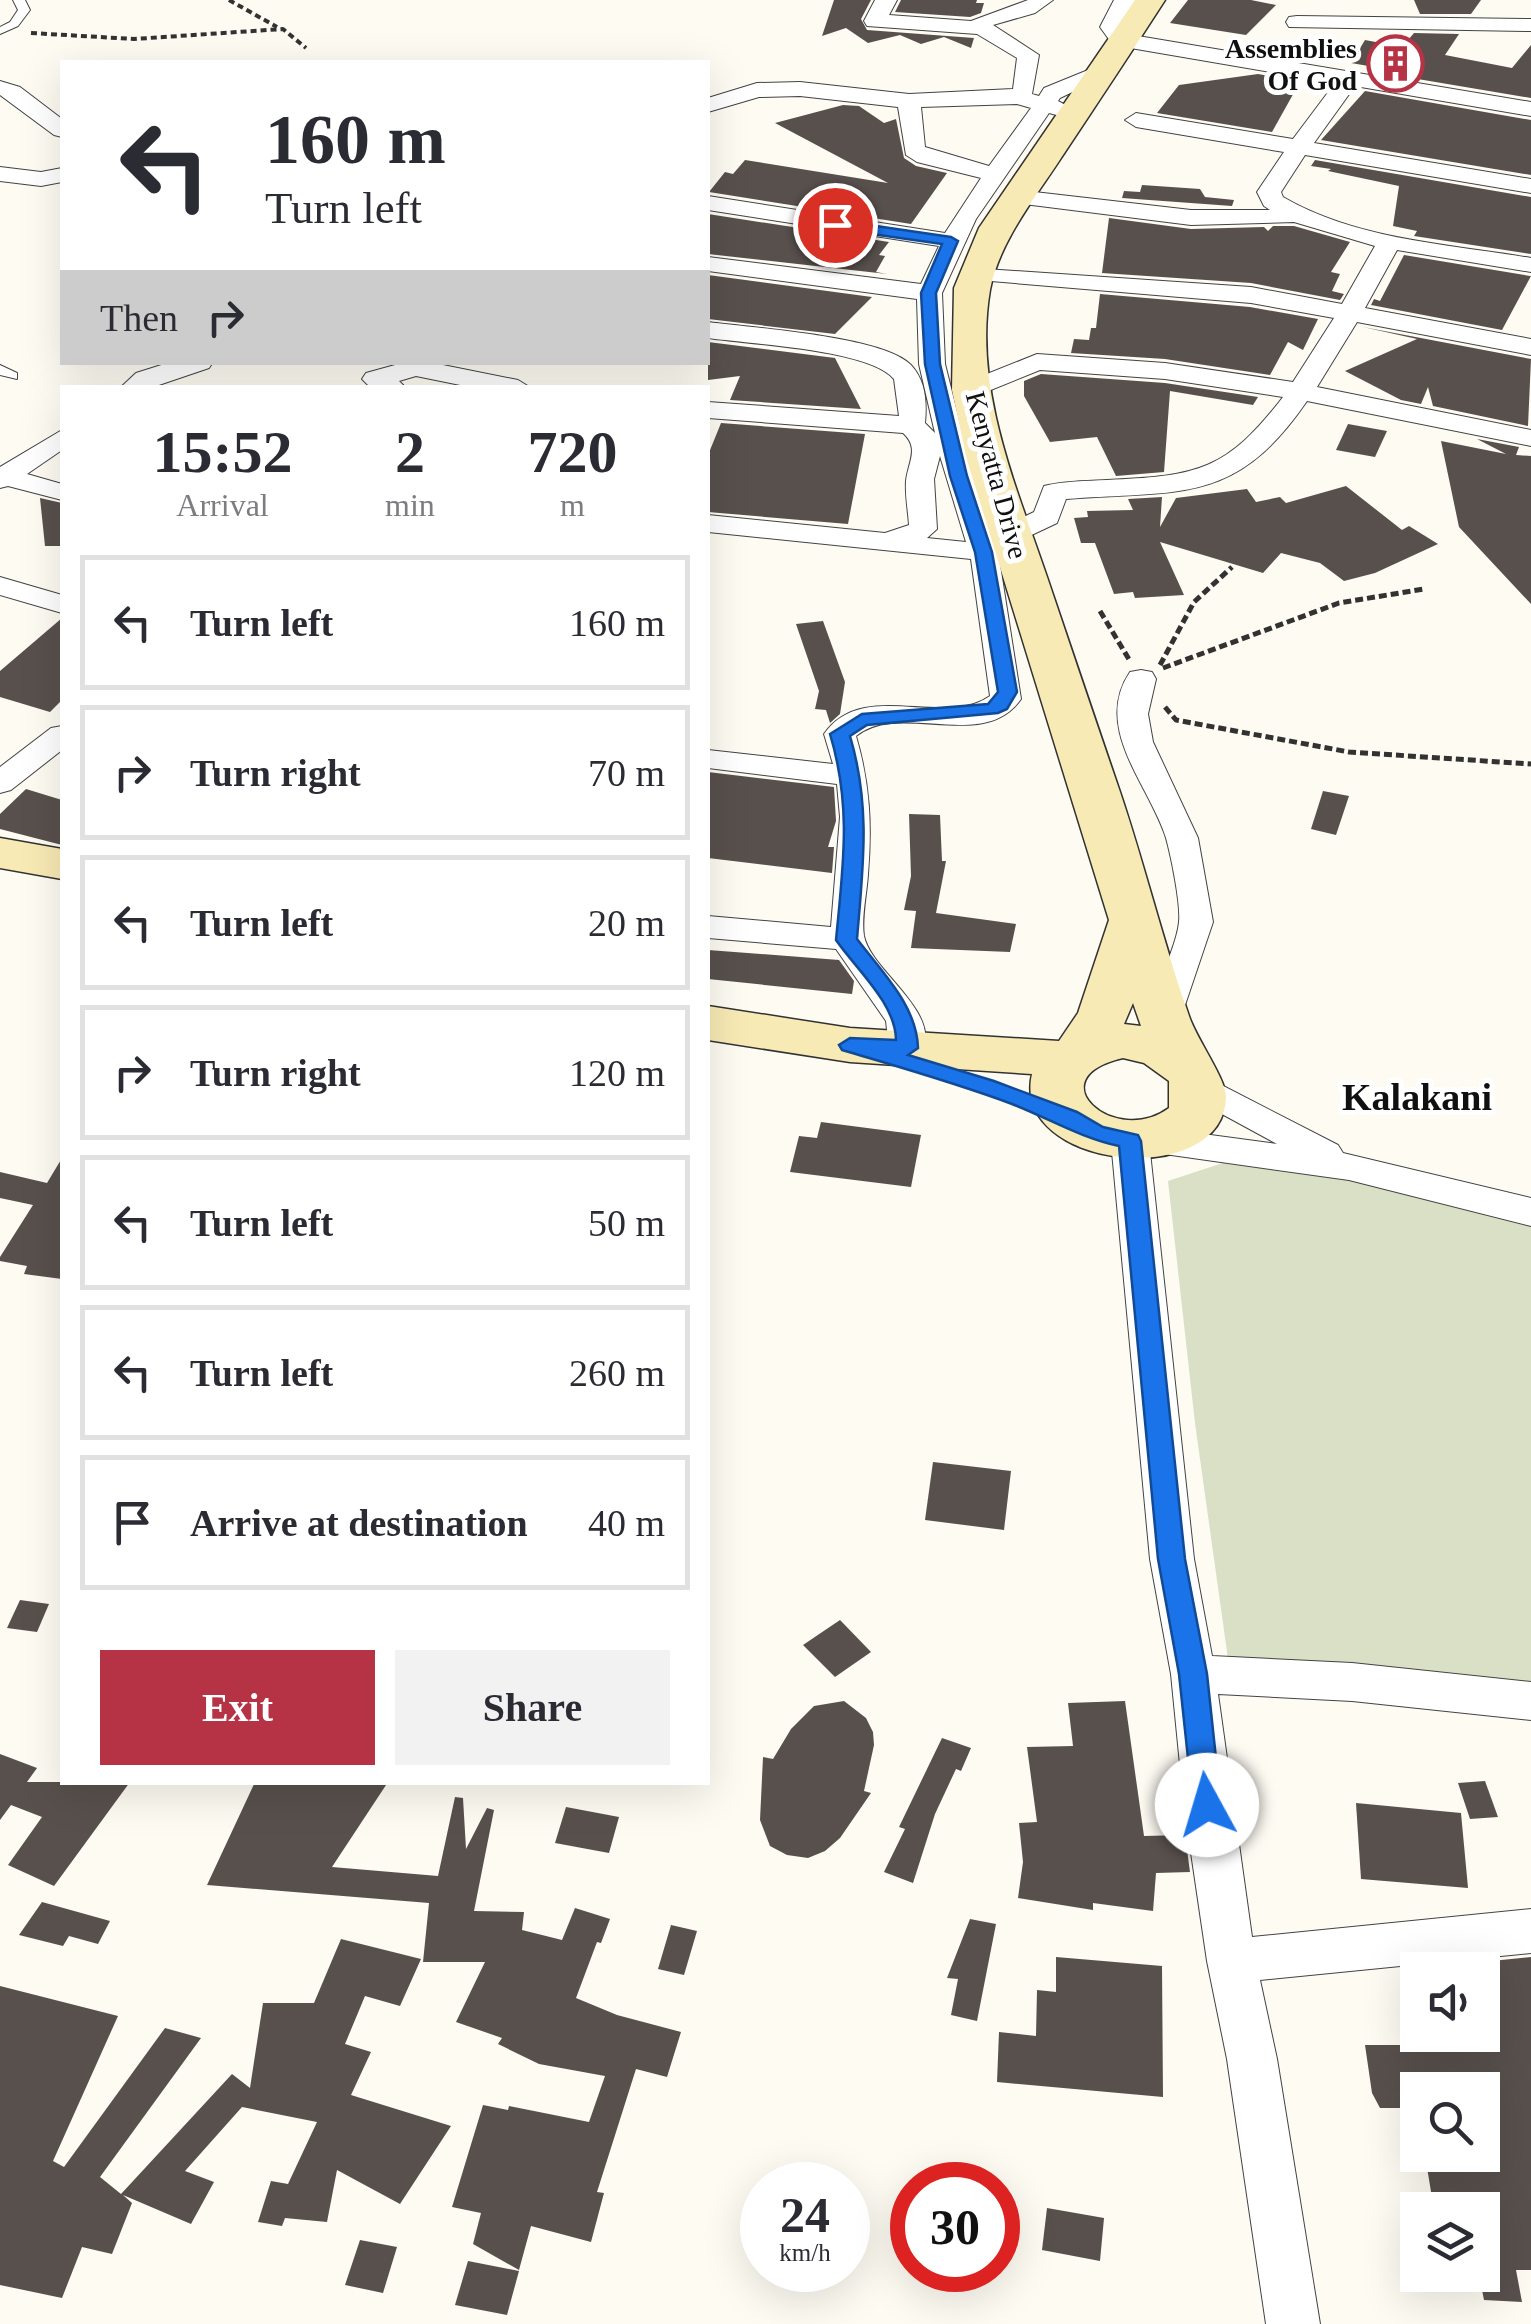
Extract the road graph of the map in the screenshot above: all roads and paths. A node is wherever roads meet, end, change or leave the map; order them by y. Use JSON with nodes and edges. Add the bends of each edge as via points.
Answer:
{"nodes":[{"id":1,"x":19,"y":0,"type":"edge"},
{"id":2,"x":229,"y":0,"type":"edge"},
{"id":3,"x":886,"y":0,"type":"edge"},
{"id":4,"x":1042,"y":0,"type":"edge"},
{"id":5,"x":1150,"y":0,"type":"edge"},
{"id":6,"x":1310,"y":0,"type":"edge"},
{"id":7,"x":1531,"y":25,"type":"edge"},
{"id":8,"x":982,"y":28,"type":"junction"},
{"id":9,"x":282,"y":29,"type":"junction"},
{"id":10,"x":0,"y":31,"type":"edge"},
{"id":11,"x":26,"y":32,"type":"dead end"},
{"id":12,"x":1118,"y":38,"type":"edge"},
{"id":13,"x":1280,"y":43,"type":"junction"},
{"id":14,"x":306,"y":48,"type":"dead end"},
{"id":15,"x":1349,"y":79,"type":"junction"},
{"id":16,"x":0,"y":88,"type":"edge"},
{"id":17,"x":712,"y":100,"type":"edge"},
{"id":18,"x":909,"y":101,"type":"junction"},
{"id":19,"x":1045,"y":105,"type":"junction"},
{"id":20,"x":1531,"y":108,"type":"edge"},
{"id":21,"x":1136,"y":120,"type":"dead end"},
{"id":22,"x":60,"y":128,"type":"edge"},
{"id":23,"x":1296,"y":148,"type":"junction"},
{"id":24,"x":0,"y":174,"type":"edge"},
{"id":25,"x":60,"y":176,"type":"edge"},
{"id":26,"x":1005,"y":185,"type":"junction"},
{"id":27,"x":1531,"y":186,"type":"edge"},
{"id":28,"x":710,"y":203,"type":"edge"},
{"id":29,"x":1294,"y":215,"type":"junction"},
{"id":30,"x":1390,"y":240,"type":"junction"},
{"id":31,"x":951,"y":241,"type":"junction"},
{"id":32,"x":710,"y":264,"type":"edge"},
{"id":33,"x":1531,"y":265,"type":"edge"},
{"id":34,"x":979,"y":272,"type":"junction"},
{"id":35,"x":929,"y":293,"type":"junction"},
{"id":36,"x":1350,"y":312,"type":"junction"},
{"id":37,"x":710,"y":330,"type":"edge"},
{"id":38,"x":1531,"y":347,"type":"edge"},
{"id":39,"x":189,"y":365,"type":"edge"},
{"id":40,"x":417,"y":365,"type":"edge"},
{"id":41,"x":147,"y":376,"type":"edge"},
{"id":42,"x":387,"y":385,"type":"edge"},
{"id":43,"x":505,"y":385,"type":"edge"},
{"id":44,"x":971,"y":390,"type":"junction"},
{"id":45,"x":1299,"y":391,"type":"junction"},
{"id":46,"x":710,"y":410,"type":"edge"},
{"id":47,"x":911,"y":425,"type":"junction"},
{"id":48,"x":1531,"y":438,"type":"edge"},
{"id":49,"x":60,"y":439,"type":"edge"},
{"id":50,"x":2,"y":478,"type":"edge"},
{"id":51,"x":60,"y":492,"type":"edge"},
{"id":52,"x":710,"y":524,"type":"edge"},
{"id":53,"x":997,"y":543,"type":"junction"},
{"id":54,"x":886,"y":544,"type":"junction"},
{"id":55,"x":1232,"y":567,"type":"dead end"},
{"id":56,"x":0,"y":586,"type":"edge"},
{"id":57,"x":1424,"y":589,"type":"dead end"},
{"id":58,"x":60,"y":603,"type":"edge"},
{"id":59,"x":1100,"y":611,"type":"dead end"},
{"id":60,"x":1142,"y":679,"type":"junction"},
{"id":61,"x":60,"y":738,"type":"edge"},
{"id":62,"x":0,"y":741,"type":"edge"},
{"id":63,"x":710,"y":759,"type":"edge"},
{"id":64,"x":49,"y":761,"type":"edge"},
{"id":65,"x":1531,"y":764,"type":"edge"},
{"id":66,"x":852,"y":776,"type":"junction"},
{"id":67,"x":0,"y":784,"type":"edge"},
{"id":68,"x":0,"y":853,"type":"edge"},
{"id":69,"x":60,"y":864,"type":"edge"},
{"id":70,"x":1132,"y":924,"type":"junction"},
{"id":71,"x":710,"y":927,"type":"edge"},
{"id":72,"x":847,"y":940,"type":"junction"},
{"id":73,"x":710,"y":1023,"type":"edge"},
{"id":74,"x":850,"y":1045,"type":"junction"},
{"id":75,"x":907,"y":1048,"type":"junction"},
{"id":76,"x":1074,"y":1054,"type":"junction"},
{"id":77,"x":1181,"y":1055,"type":"junction"},
{"id":78,"x":1070,"y":1117,"type":"junction"},
{"id":79,"x":1140,"y":1140,"type":"junction"},
{"id":80,"x":1349,"y":1167,"type":"junction"},
{"id":81,"x":1531,"y":1212,"type":"edge"},
{"id":82,"x":1193,"y":1674,"type":"junction"},
{"id":83,"x":1531,"y":1701,"type":"edge"},
{"id":84,"x":1531,"y":1931,"type":"edge"},
{"id":85,"x":1231,"y":1961,"type":"junction"},
{"id":86,"x":1293,"y":2324,"type":"edge"}],
"edges":[{"from":1,"to":10,"type":"lane","via":[[24,10]]},
{"from":2,"to":9,"type":"path"},
{"from":3,"to":8,"type":"street","via":[[876,21]]},
{"from":4,"to":8,"type":"street","via":[[986,18]]},
{"from":5,"to":12,"type":"main road","name":"Kenyatta Drive"},
{"from":6,"to":13,"type":"street"},
{"from":7,"to":13,"type":"street"},
{"from":8,"to":19,"type":"street","via":[[1028,55],[1024,88]]},
{"from":9,"to":11,"type":"path","via":[[134,40]]},
{"from":9,"to":14,"type":"path"},
{"from":12,"to":13,"type":"street"},
{"from":12,"to":19,"type":"main road","name":"Kenyatta Drive"},
{"from":13,"to":15,"type":"street"},
{"from":15,"to":20,"type":"street"},
{"from":15,"to":23,"type":"street"},
{"from":16,"to":22,"type":"street"},
{"from":17,"to":18,"type":"street","via":[[800,89]]},
{"from":18,"to":19,"type":"street"},
{"from":18,"to":26,"type":"street","via":[[914,150]]},
{"from":19,"to":26,"type":"main road","name":"Kenyatta Drive"},
{"from":21,"to":23,"type":"street"},
{"from":23,"to":27,"type":"street"},
{"from":23,"to":29,"type":"street","via":[[1269,192],[1272,202]]},
{"from":24,"to":25,"type":"street"},
{"from":26,"to":29,"type":"street","via":[[1143,212]]},
{"from":26,"to":31,"type":"street"},
{"from":26,"to":34,"type":"main road","name":"Kenyatta Drive"},
{"from":28,"to":31,"type":"street"},
{"from":29,"to":30,"type":"street"},
{"from":30,"to":33,"type":"street"},
{"from":30,"to":36,"type":"street"},
{"from":31,"to":35,"type":"street"},
{"from":32,"to":35,"type":"street"},
{"from":34,"to":36,"type":"street","via":[[1251,295]]},
{"from":34,"to":44,"type":"main road","name":"Kenyatta Drive","via":[[969,329]]},
{"from":35,"to":53,"type":"street","via":[[932,364],[959,476]]},
{"from":36,"to":38,"type":"street"},
{"from":36,"to":45,"type":"street"},
{"from":37,"to":47,"type":"street","via":[[884,359],[910,385]]},
{"from":39,"to":41,"type":"street"},
{"from":40,"to":42,"type":"street","via":[[375,379]]},
{"from":40,"to":43,"type":"street"},
{"from":44,"to":45,"type":"street","via":[[1037,362],[1165,371]]},
{"from":44,"to":53,"type":"main road","name":"Kenyatta Drive"},
{"from":45,"to":48,"type":"street"},
{"from":45,"to":53,"type":"street","via":[[1243,460],[1219,473],[1054,492],[1047,518]]},
{"from":46,"to":47,"type":"street"},
{"from":47,"to":54,"type":"street","via":[[924,437],[923,528]]},
{"from":49,"to":50,"type":"street"},
{"from":50,"to":51,"type":"street"},
{"from":52,"to":54,"type":"street"},
{"from":53,"to":54,"type":"street"},
{"from":53,"to":66,"type":"street","via":[[1006,699],[980,712],[852,723],[839,742]]},
{"from":53,"to":70,"type":"main road","name":"Kenyatta Drive","via":[[1101,808]]},
{"from":55,"to":57,"type":"path","via":[[1194,602],[1157,670],[1340,603]]},
{"from":56,"to":58,"type":"street"},
{"from":59,"to":60,"type":"path"},
{"from":60,"to":65,"type":"path","via":[[1176,720],[1348,752]]},
{"from":60,"to":77,"type":"street","via":[[1132,714],[1137,742],[1182,838],[1196,922]]},
{"from":61,"to":64,"type":"street"},
{"from":62,"to":64,"type":"street"},
{"from":63,"to":66,"type":"street"},
{"from":64,"to":67,"type":"street"},
{"from":66,"to":72,"type":"street","via":[[856,817]]},
{"from":68,"to":69,"type":"main road"},
{"from":70,"to":76,"type":"main road","via":[[1104,1013]]},
{"from":70,"to":77,"type":"main road","name":"Kenyatta Drive"},
{"from":71,"to":72,"type":"street"},
{"from":72,"to":75,"type":"street","via":[[904,1020]]},
{"from":73,"to":74,"type":"main road"},
{"from":74,"to":75,"type":"main road"},
{"from":74,"to":78,"type":"main road"},
{"from":75,"to":76,"type":"main road"},
{"from":76,"to":77,"type":"main road","via":[[1123,1041]]},
{"from":76,"to":78,"type":"main road","via":[[1054,1087]]},
{"from":77,"to":79,"type":"main road","via":[[1201,1100],[1196,1114],[1170,1134]]},
{"from":77,"to":80,"type":"street"},
{"from":78,"to":79,"type":"main road","via":[[1096,1134]]},
{"from":79,"to":80,"type":"street"},
{"from":79,"to":82,"type":"street","via":[[1172,1559]]},
{"from":80,"to":81,"type":"street"},
{"from":82,"to":83,"type":"street"},
{"from":82,"to":85,"type":"street"},
{"from":84,"to":85,"type":"street"},
{"from":85,"to":86,"type":"street"}]}
